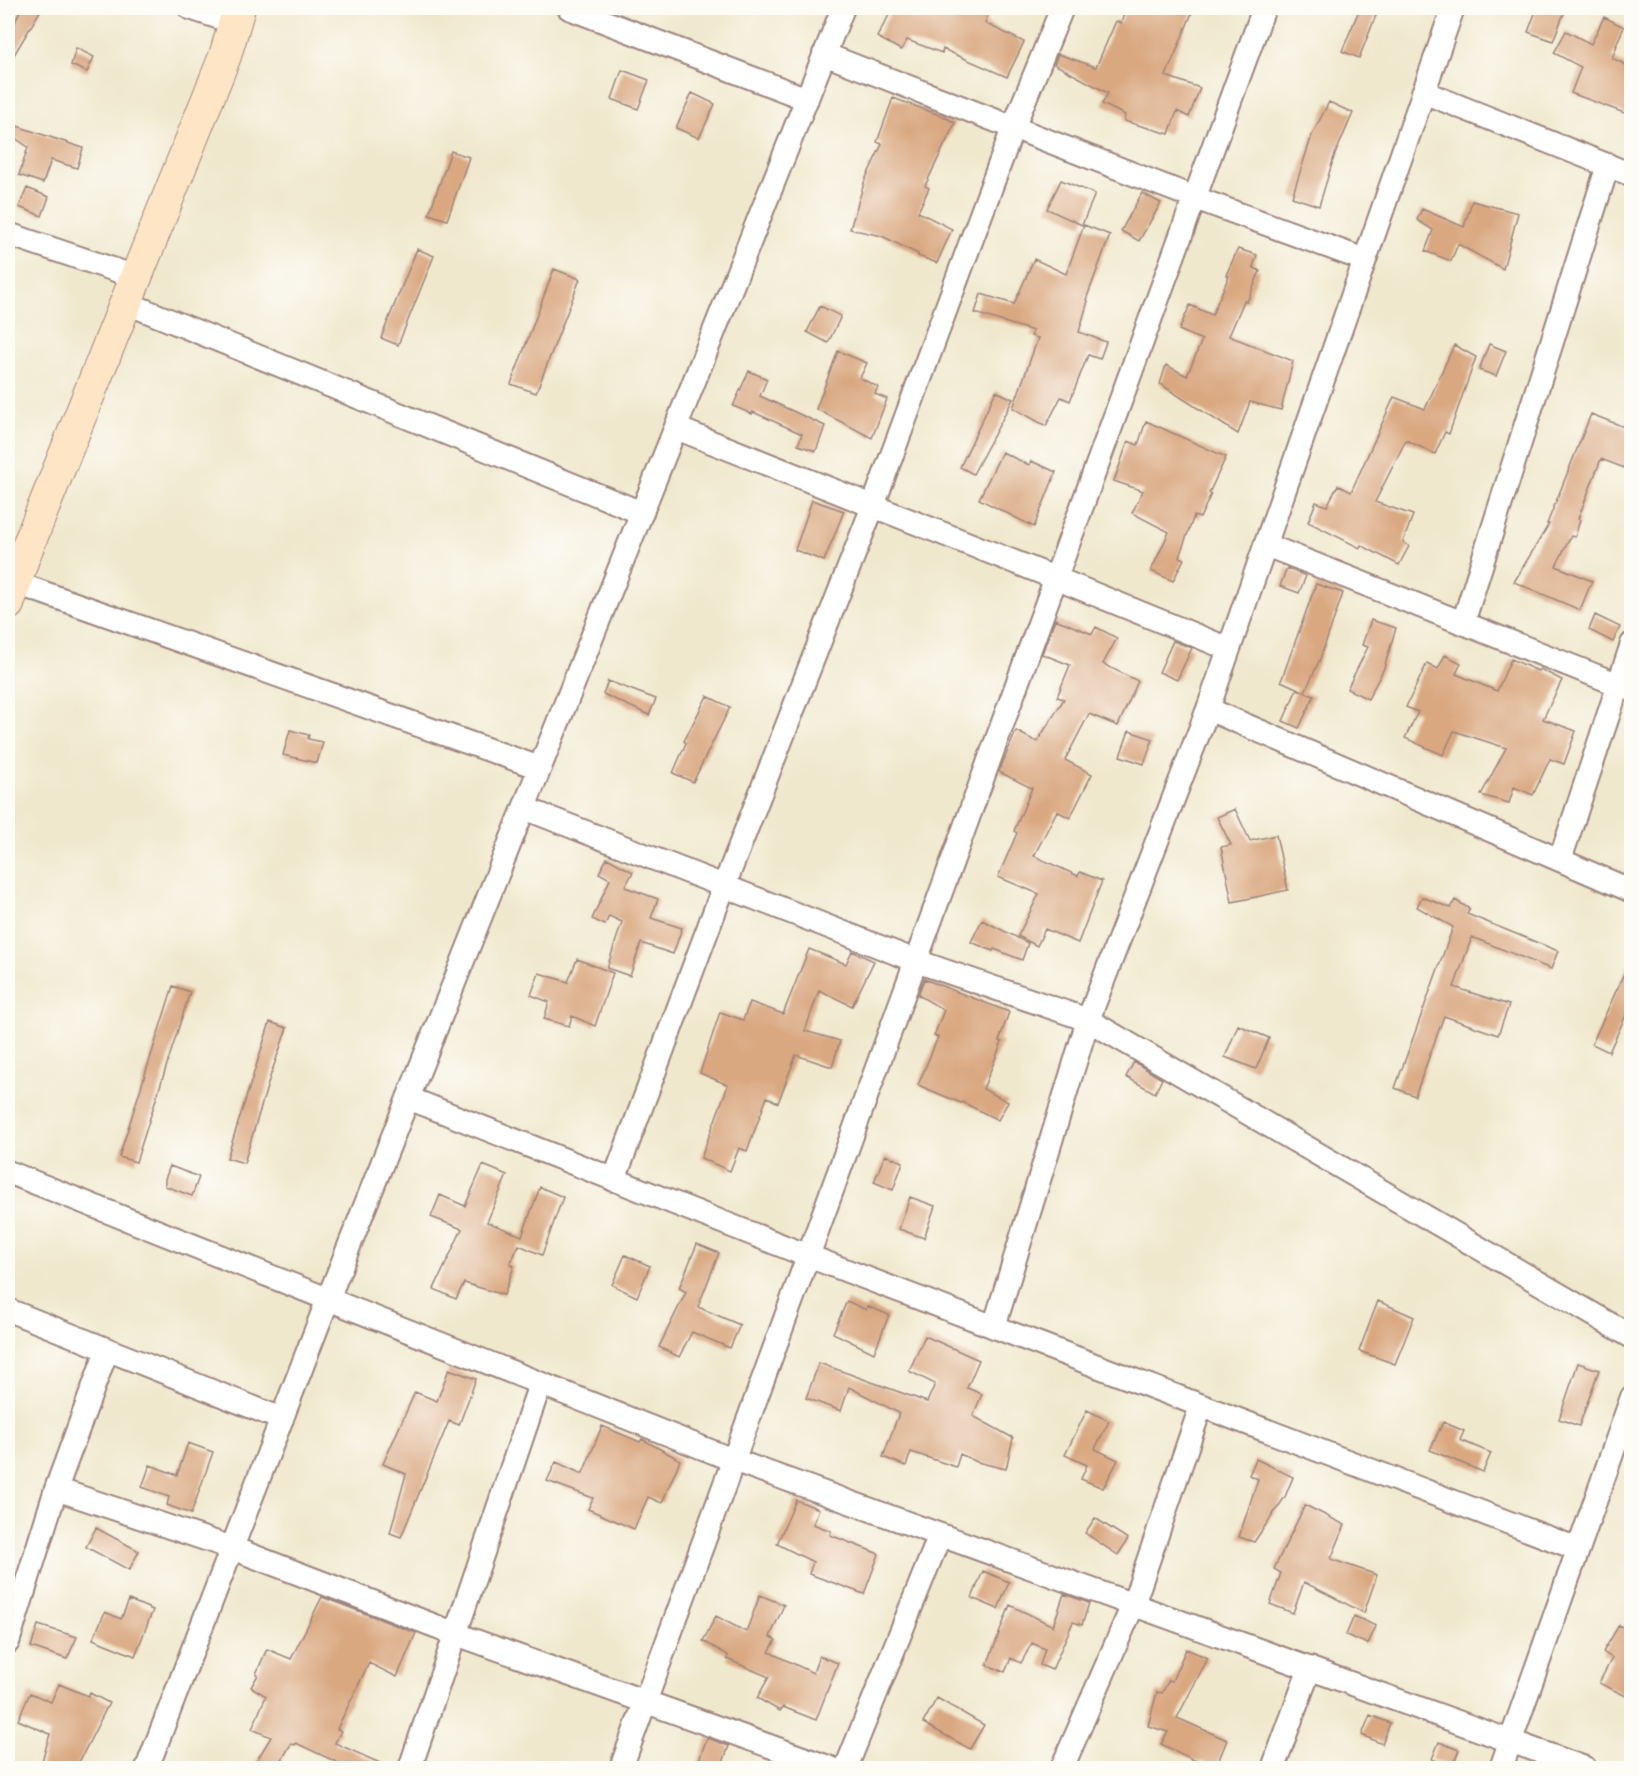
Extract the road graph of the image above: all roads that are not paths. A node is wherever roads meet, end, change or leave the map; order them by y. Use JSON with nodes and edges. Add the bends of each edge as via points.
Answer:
{"nodes":[{"id":1,"x":190,"y":8,"type":"edge"},
{"id":2,"x":569,"y":8,"type":"edge"},
{"id":3,"x":843,"y":8,"type":"edge"},
{"id":4,"x":1062,"y":8,"type":"edge"},
{"id":5,"x":1264,"y":8,"type":"edge"},
{"id":6,"x":1453,"y":8,"type":"edge"},
{"id":7,"x":237,"y":15,"type":"edge"},
{"id":8,"x":824,"y":54,"type":"junction"},
{"id":9,"x":1423,"y":92,"type":"junction"},
{"id":10,"x":807,"y":99,"type":"junction"},
{"id":11,"x":1013,"y":128,"type":"junction"},
{"id":12,"x":1608,"y":165,"type":"junction"},
{"id":13,"x":1632,"y":175,"type":"edge"},
{"id":14,"x":1194,"y":198,"type":"junction"},
{"id":15,"x":8,"y":234,"type":"edge"},
{"id":16,"x":1365,"y":260,"type":"junction"},
{"id":17,"x":131,"y":290,"type":"junction"},
{"id":18,"x":676,"y":428,"type":"junction"},
{"id":19,"x":873,"y":506,"type":"junction"},
{"id":20,"x":642,"y":513,"type":"junction"},
{"id":21,"x":1266,"y":545,"type":"junction"},
{"id":22,"x":14,"y":573,"type":"edge"},
{"id":23,"x":1055,"y":578,"type":"junction"},
{"id":24,"x":1463,"y":623,"type":"junction"},
{"id":25,"x":1632,"y":644,"type":"edge"},
{"id":26,"x":1229,"y":649,"type":"junction"},
{"id":27,"x":1624,"y":687,"type":"edge"},
{"id":28,"x":1208,"y":709,"type":"junction"},
{"id":29,"x":540,"y":768,"type":"junction"},
{"id":30,"x":524,"y":808,"type":"junction"},
{"id":31,"x":1560,"y":860,"type":"junction"},
{"id":32,"x":724,"y":886,"type":"junction"},
{"id":33,"x":1632,"y":891,"type":"edge"},
{"id":34,"x":916,"y":961,"type":"junction"},
{"id":35,"x":1088,"y":1020,"type":"junction"},
{"id":36,"x":408,"y":1098,"type":"junction"},
{"id":37,"x":8,"y":1172,"type":"edge"},
{"id":38,"x":614,"y":1180,"type":"junction"},
{"id":39,"x":808,"y":1256,"type":"junction"},
{"id":40,"x":328,"y":1299,"type":"junction"},
{"id":41,"x":8,"y":1310,"type":"edge"},
{"id":42,"x":993,"y":1327,"type":"junction"},
{"id":43,"x":1632,"y":1337,"type":"edge"},
{"id":44,"x":107,"y":1350,"type":"junction"},
{"id":45,"x":540,"y":1384,"type":"junction"},
{"id":46,"x":1632,"y":1397,"type":"edge"},
{"id":47,"x":1201,"y":1406,"type":"junction"},
{"id":48,"x":282,"y":1419,"type":"junction"},
{"id":49,"x":733,"y":1460,"type":"junction"},
{"id":50,"x":56,"y":1489,"type":"junction"},
{"id":51,"x":940,"y":1535,"type":"junction"},
{"id":52,"x":232,"y":1548,"type":"junction"},
{"id":53,"x":1578,"y":1549,"type":"junction"},
{"id":54,"x":1133,"y":1605,"type":"junction"},
{"id":55,"x":456,"y":1634,"type":"junction"},
{"id":56,"x":8,"y":1642,"type":"edge"},
{"id":57,"x":1310,"y":1668,"type":"junction"},
{"id":58,"x":645,"y":1702,"type":"junction"},
{"id":59,"x":1511,"y":1741,"type":"junction"},
{"id":60,"x":147,"y":1768,"type":"edge"},
{"id":61,"x":410,"y":1768,"type":"edge"},
{"id":62,"x":621,"y":1768,"type":"edge"},
{"id":63,"x":831,"y":1768,"type":"edge"},
{"id":64,"x":846,"y":1768,"type":"edge"},
{"id":65,"x":1062,"y":1768,"type":"edge"},
{"id":66,"x":1273,"y":1768,"type":"edge"},
{"id":67,"x":1501,"y":1768,"type":"edge"},
{"id":68,"x":1585,"y":1768,"type":"edge"}],
"edges":[{"from":1,"to":7,"type":"street"},
{"from":2,"to":10,"type":"street"},
{"from":3,"to":8,"type":"street"},
{"from":4,"to":11,"type":"street"},
{"from":5,"to":14,"type":"street"},
{"from":6,"to":9,"type":"street"},
{"from":7,"to":17,"type":"street","via":[[225,56]]},
{"from":8,"to":10,"type":"street"},
{"from":8,"to":11,"type":"street"},
{"from":9,"to":12,"type":"street"},
{"from":9,"to":16,"type":"street"},
{"from":10,"to":18,"type":"street"},
{"from":11,"to":14,"type":"street"},
{"from":11,"to":19,"type":"street"},
{"from":12,"to":13,"type":"street"},
{"from":12,"to":24,"type":"street"},
{"from":14,"to":16,"type":"street"},
{"from":14,"to":23,"type":"street"},
{"from":15,"to":17,"type":"street"},
{"from":16,"to":21,"type":"street"},
{"from":17,"to":20,"type":"street"},
{"from":17,"to":22,"type":"street"},
{"from":18,"to":19,"type":"street"},
{"from":18,"to":20,"type":"street"},
{"from":19,"to":23,"type":"street"},
{"from":19,"to":32,"type":"street"},
{"from":20,"to":29,"type":"street"},
{"from":21,"to":24,"type":"street"},
{"from":21,"to":26,"type":"street"},
{"from":22,"to":29,"type":"street"},
{"from":23,"to":26,"type":"street"},
{"from":23,"to":34,"type":"street"},
{"from":24,"to":27,"type":"street"},
{"from":25,"to":27,"type":"street"},
{"from":26,"to":28,"type":"street"},
{"from":27,"to":31,"type":"street"},
{"from":28,"to":31,"type":"street"},
{"from":28,"to":35,"type":"street"},
{"from":29,"to":30,"type":"street"},
{"from":30,"to":32,"type":"street"},
{"from":30,"to":36,"type":"street"},
{"from":31,"to":33,"type":"street"},
{"from":32,"to":34,"type":"street"},
{"from":32,"to":38,"type":"street"},
{"from":34,"to":35,"type":"street"},
{"from":34,"to":39,"type":"street"},
{"from":35,"to":42,"type":"street"},
{"from":35,"to":43,"type":"street"},
{"from":36,"to":38,"type":"street"},
{"from":36,"to":40,"type":"street"},
{"from":37,"to":40,"type":"street"},
{"from":38,"to":39,"type":"street"},
{"from":39,"to":42,"type":"street"},
{"from":39,"to":49,"type":"street"},
{"from":40,"to":45,"type":"street"},
{"from":40,"to":48,"type":"street"},
{"from":41,"to":44,"type":"street"},
{"from":42,"to":47,"type":"street"},
{"from":44,"to":48,"type":"street"},
{"from":44,"to":50,"type":"street"},
{"from":45,"to":49,"type":"street"},
{"from":45,"to":55,"type":"street"},
{"from":46,"to":53,"type":"street"},
{"from":47,"to":53,"type":"street"},
{"from":47,"to":54,"type":"street"},
{"from":48,"to":52,"type":"street"},
{"from":49,"to":51,"type":"street"},
{"from":49,"to":58,"type":"street"},
{"from":50,"to":52,"type":"street"},
{"from":50,"to":56,"type":"street"},
{"from":51,"to":54,"type":"street"},
{"from":51,"to":64,"type":"street"},
{"from":52,"to":55,"type":"street"},
{"from":52,"to":60,"type":"street"},
{"from":53,"to":59,"type":"street"},
{"from":54,"to":57,"type":"street"},
{"from":54,"to":65,"type":"street"},
{"from":55,"to":58,"type":"street"},
{"from":55,"to":61,"type":"street"},
{"from":57,"to":59,"type":"street"},
{"from":57,"to":66,"type":"street"},
{"from":58,"to":62,"type":"street"},
{"from":58,"to":63,"type":"street"},
{"from":59,"to":67,"type":"street"},
{"from":59,"to":68,"type":"street"}]}
